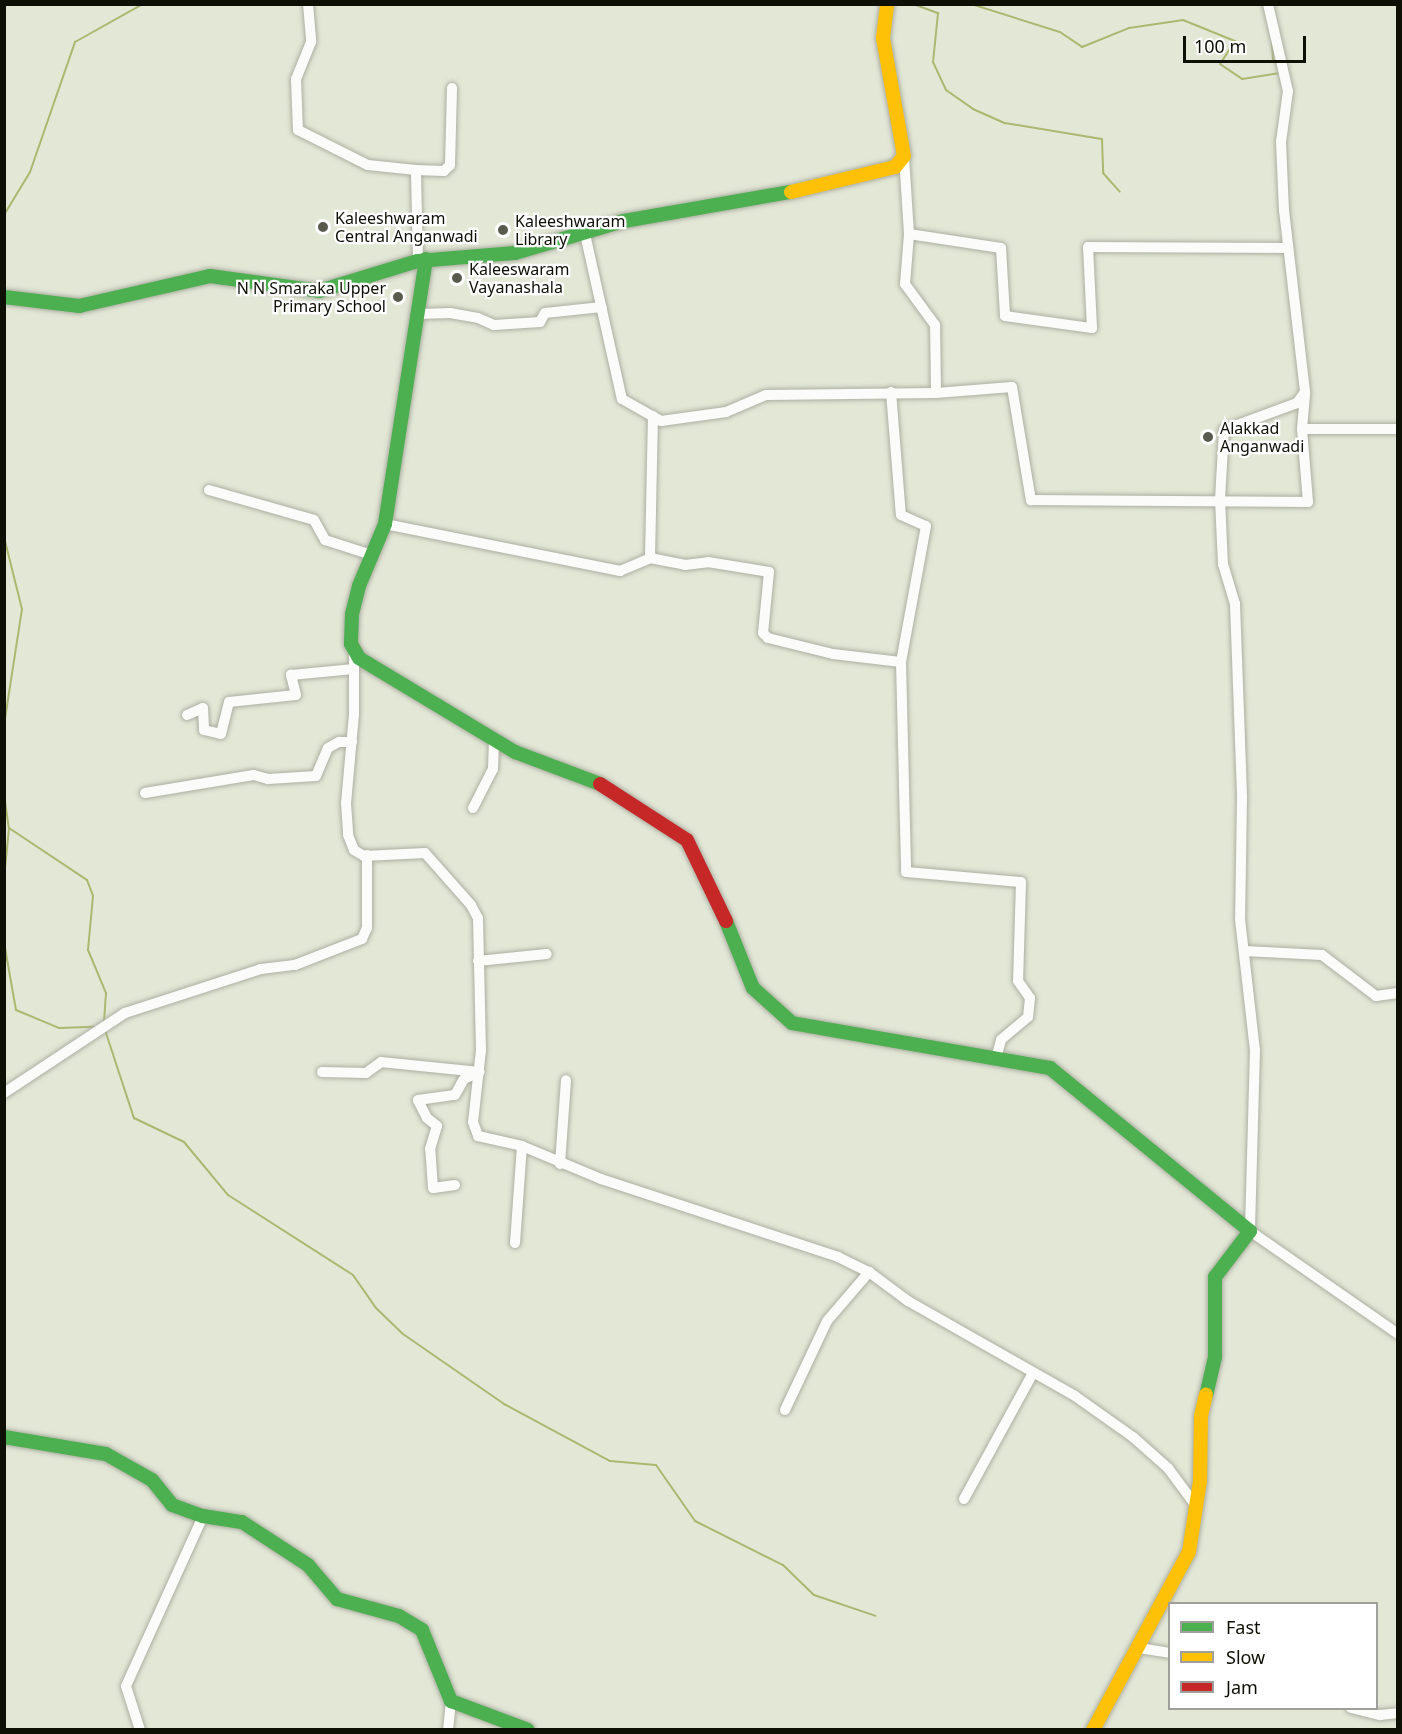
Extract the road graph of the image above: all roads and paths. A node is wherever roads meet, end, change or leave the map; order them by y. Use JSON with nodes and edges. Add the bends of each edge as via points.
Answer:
{"nodes":[{"id":1,"x":308,"y":4,"type":"edge"},
{"id":2,"x":887,"y":4,"type":"edge"},
{"id":3,"x":1268,"y":4,"type":"edge"},
{"id":4,"x":452,"y":88,"type":"dead end"},
{"id":5,"x":904,"y":156,"type":"junction"},
{"id":6,"x":416,"y":170,"type":"junction"},
{"id":7,"x":585,"y":234,"type":"junction"},
{"id":8,"x":909,"y":234,"type":"junction"},
{"id":9,"x":1288,"y":248,"type":"junction"},
{"id":10,"x":422,"y":260,"type":"junction"},
{"id":11,"x":4,"y":297,"type":"edge"},
{"id":12,"x":602,"y":307,"type":"junction"},
{"id":13,"x":418,"y":314,"type":"junction"},
{"id":14,"x":891,"y":392,"type":"junction"},
{"id":15,"x":1305,"y":392,"type":"junction"},
{"id":16,"x":936,"y":393,"type":"junction"},
{"id":17,"x":653,"y":416,"type":"junction"},
{"id":18,"x":1302,"y":429,"type":"junction"},
{"id":19,"x":1398,"y":429,"type":"edge"},
{"id":20,"x":209,"y":490,"type":"dead end"},
{"id":21,"x":1220,"y":499,"type":"junction"},
{"id":22,"x":385,"y":524,"type":"junction"},
{"id":23,"x":372,"y":555,"type":"junction"},
{"id":24,"x":650,"y":558,"type":"junction"},
{"id":25,"x":354,"y":653,"type":"junction"},
{"id":26,"x":901,"y":662,"type":"junction"},
{"id":27,"x":354,"y":669,"type":"junction"},
{"id":28,"x":187,"y":715,"type":"dead end"},
{"id":29,"x":494,"y":739,"type":"junction"},
{"id":30,"x":352,"y":742,"type":"junction"},
{"id":31,"x":145,"y":793,"type":"dead end"},
{"id":32,"x":473,"y":808,"type":"dead end"},
{"id":33,"x":367,"y":855,"type":"junction"},
{"id":34,"x":1245,"y":951,"type":"junction"},
{"id":35,"x":547,"y":954,"type":"dead end"},
{"id":36,"x":478,"y":961,"type":"junction"},
{"id":37,"x":1398,"y":993,"type":"edge"},
{"id":38,"x":996,"y":1059,"type":"junction"},
{"id":39,"x":322,"y":1072,"type":"dead end"},
{"id":40,"x":479,"y":1072,"type":"junction"},
{"id":41,"x":566,"y":1080,"type":"dead end"},
{"id":42,"x":4,"y":1093,"type":"edge"},
{"id":43,"x":522,"y":1146,"type":"junction"},
{"id":44,"x":560,"y":1164,"type":"junction"},
{"id":45,"x":455,"y":1185,"type":"dead end"},
{"id":46,"x":1250,"y":1231,"type":"junction"},
{"id":47,"x":515,"y":1243,"type":"dead end"},
{"id":48,"x":869,"y":1272,"type":"junction"},
{"id":49,"x":1398,"y":1335,"type":"edge"},
{"id":50,"x":1033,"y":1373,"type":"junction"},
{"id":51,"x":785,"y":1410,"type":"dead end"},
{"id":52,"x":4,"y":1437,"type":"edge"},
{"id":53,"x":964,"y":1499,"type":"dead end"},
{"id":54,"x":1196,"y":1506,"type":"junction"},
{"id":55,"x":203,"y":1516,"type":"junction"},
{"id":56,"x":1139,"y":1648,"type":"junction"},
{"id":57,"x":1168,"y":1653,"type":"edge"},
{"id":58,"x":451,"y":1701,"type":"junction"},
{"id":59,"x":1359,"y":1710,"type":"edge"},
{"id":60,"x":1398,"y":1713,"type":"edge"},
{"id":61,"x":140,"y":1730,"type":"edge"},
{"id":62,"x":448,"y":1730,"type":"edge"},
{"id":63,"x":528,"y":1730,"type":"edge"},
{"id":64,"x":1093,"y":1730,"type":"edge"}],
"edges":[{"from":1,"to":6,"type":"street","via":[[311,42],[296,79],[298,130],[368,165]]},
{"from":2,"to":5,"type":"street","via":[[883,38]]},
{"from":3,"to":9,"type":"street","via":[[1288,91],[1281,142]]},
{"from":4,"to":6,"type":"street","via":[[450,165],[444,171]]},
{"from":5,"to":7,"type":"street","via":[[895,167],[763,199],[694,206]]},
{"from":5,"to":8,"type":"street"},
{"from":6,"to":10,"type":"street"},
{"from":7,"to":10,"type":"street","via":[[515,253]]},
{"from":7,"to":12,"type":"street"},
{"from":8,"to":9,"type":"street","via":[[1001,248],[1005,316],[1092,328],[1088,247]]},
{"from":8,"to":16,"type":"street","via":[[905,284],[935,325]]},
{"from":9,"to":15,"type":"street"},
{"from":10,"to":11,"type":"street","via":[[319,291],[210,276],[79,306]]},
{"from":10,"to":13,"type":"street"},
{"from":12,"to":13,"type":"street","via":[[545,313],[540,322],[494,326],[478,318],[450,313]]},
{"from":12,"to":17,"type":"street","via":[[622,399]]},
{"from":13,"to":22,"type":"street"},
{"from":14,"to":16,"type":"street"},
{"from":14,"to":17,"type":"street","via":[[766,395],[726,412],[661,421]]},
{"from":14,"to":26,"type":"street","via":[[901,515],[926,526]]},
{"from":15,"to":18,"type":"street"},
{"from":15,"to":21,"type":"street","via":[[1297,404],[1224,430]]},
{"from":16,"to":21,"type":"street","via":[[1012,387],[1031,500]]},
{"from":17,"to":24,"type":"street"},
{"from":18,"to":19,"type":"street"},
{"from":18,"to":21,"type":"street","via":[[1308,502]]},
{"from":20,"to":23,"type":"street","via":[[314,520],[325,540]]},
{"from":21,"to":34,"type":"street","via":[[1223,564],[1235,604],[1242,798],[1240,919]]},
{"from":22,"to":23,"type":"street"},
{"from":22,"to":24,"type":"street","via":[[620,570]]},
{"from":23,"to":25,"type":"street","via":[[352,614]]},
{"from":24,"to":26,"type":"street","via":[[769,572],[763,633],[768,638],[833,654]]},
{"from":25,"to":27,"type":"street"},
{"from":25,"to":29,"type":"street"},
{"from":26,"to":38,"type":"street","via":[[906,872],[1021,882],[1018,981],[1030,998],[1028,1017],[1001,1040]]},
{"from":27,"to":28,"type":"street","via":[[291,675],[296,695],[229,702],[221,734],[204,730],[203,708]]},
{"from":27,"to":30,"type":"street"},
{"from":29,"to":32,"type":"street","via":[[493,769]]},
{"from":29,"to":38,"type":"street","via":[[515,752],[596,782],[687,840],[718,901],[753,988],[792,1023]]},
{"from":30,"to":31,"type":"street","via":[[339,742],[328,748],[316,776],[268,779],[254,775],[203,787],[186,785]]},
{"from":30,"to":33,"type":"street","via":[[348,835],[354,849]]},
{"from":33,"to":36,"type":"street","via":[[420,851],[428,855],[476,913]]},
{"from":33,"to":42,"type":"street","via":[[368,928],[362,939],[295,965],[261,969],[125,1013]]},
{"from":34,"to":37,"type":"street","via":[[1322,955],[1376,996]]},
{"from":34,"to":46,"type":"street","via":[[1255,1050]]},
{"from":35,"to":36,"type":"street"},
{"from":36,"to":40,"type":"street"},
{"from":38,"to":46,"type":"street","via":[[1050,1068]]},
{"from":39,"to":40,"type":"street","via":[[366,1072],[381,1062]]},
{"from":40,"to":43,"type":"street","via":[[474,1130],[478,1136]]},
{"from":40,"to":45,"type":"street","via":[[464,1079],[455,1095],[418,1100],[427,1118],[437,1126],[430,1149],[433,1188]]},
{"from":41,"to":44,"type":"street"},
{"from":43,"to":44,"type":"street"},
{"from":43,"to":47,"type":"street"},
{"from":44,"to":48,"type":"street","via":[[704,1216],[838,1257]]},
{"from":46,"to":49,"type":"street"},
{"from":46,"to":54,"type":"street","via":[[1215,1277],[1215,1357],[1201,1416]]},
{"from":48,"to":50,"type":"street","via":[[934,1317]]},
{"from":48,"to":51,"type":"street","via":[[827,1321]]},
{"from":50,"to":53,"type":"street"},
{"from":50,"to":54,"type":"street","via":[[1133,1437],[1168,1468]]},
{"from":52,"to":55,"type":"street","via":[[106,1454],[152,1480],[172,1505]]},
{"from":54,"to":56,"type":"street","via":[[1189,1552]]},
{"from":55,"to":58,"type":"street","via":[[242,1522],[308,1565],[337,1599],[399,1616],[422,1630]]},
{"from":55,"to":61,"type":"street","via":[[126,1686]]},
{"from":56,"to":57,"type":"street"},
{"from":56,"to":64,"type":"street"},
{"from":58,"to":62,"type":"street"},
{"from":58,"to":63,"type":"street"},
{"from":59,"to":60,"type":"street","via":[[1380,1715]]}]}
